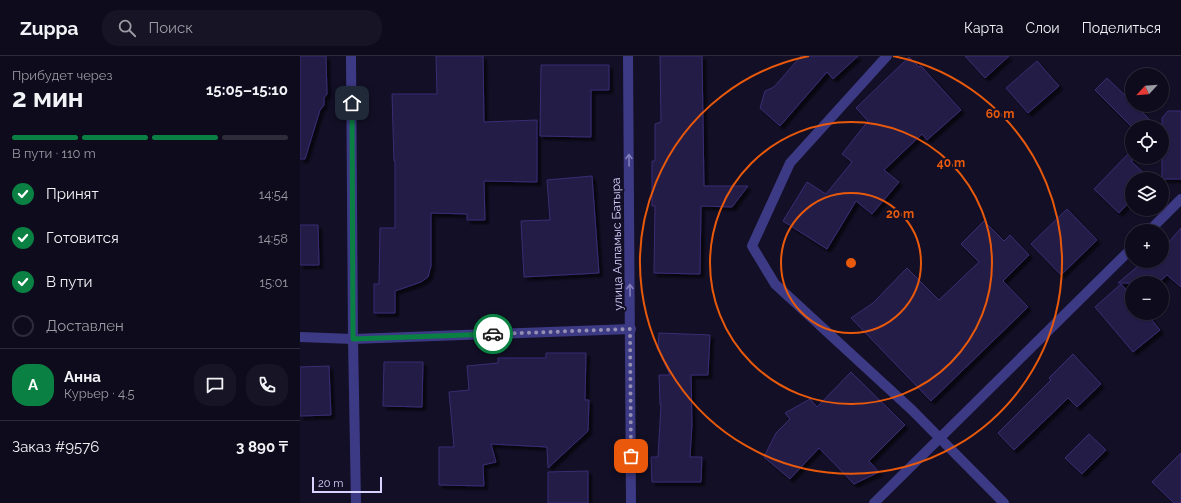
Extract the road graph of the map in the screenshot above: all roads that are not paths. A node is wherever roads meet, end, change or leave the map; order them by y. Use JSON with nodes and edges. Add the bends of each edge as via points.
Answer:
{"nodes":[{"id":1,"x":352,"y":56,"type":"edge"},
{"id":2,"x":628,"y":56,"type":"edge"},
{"id":3,"x":887,"y":56,"type":"edge"},
{"id":4,"x":1181,"y":199,"type":"edge"},
{"id":5,"x":1156,"y":224,"type":"edge"},
{"id":6,"x":1125,"y":255,"type":"edge"},
{"id":7,"x":630,"y":329,"type":"junction"},
{"id":8,"x":300,"y":338,"type":"edge"},
{"id":9,"x":353,"y":339,"type":"junction"},
{"id":10,"x":939,"y":438,"type":"junction"},
{"id":11,"x":356,"y":503,"type":"edge"},
{"id":12,"x":631,"y":503,"type":"edge"},
{"id":13,"x":874,"y":503,"type":"edge"},
{"id":14,"x":1004,"y":503,"type":"edge"}],
"edges":[{"from":1,"to":9,"type":"street"},
{"from":7,"to":2,"type":"street","name":"улица Алпамыс Батыра","one_way":true},
{"from":3,"to":10,"type":"street","via":[[790,163],[752,246],[775,284]]},
{"from":4,"to":5,"type":"street"},
{"from":6,"to":10,"type":"street"},
{"from":7,"to":9,"type":"street"},
{"from":7,"to":12,"type":"street","name":"улица Алпамыс Батыра"},
{"from":8,"to":9,"type":"street"},
{"from":9,"to":11,"type":"street"},
{"from":10,"to":13,"type":"street"},
{"from":10,"to":14,"type":"street"}]}
